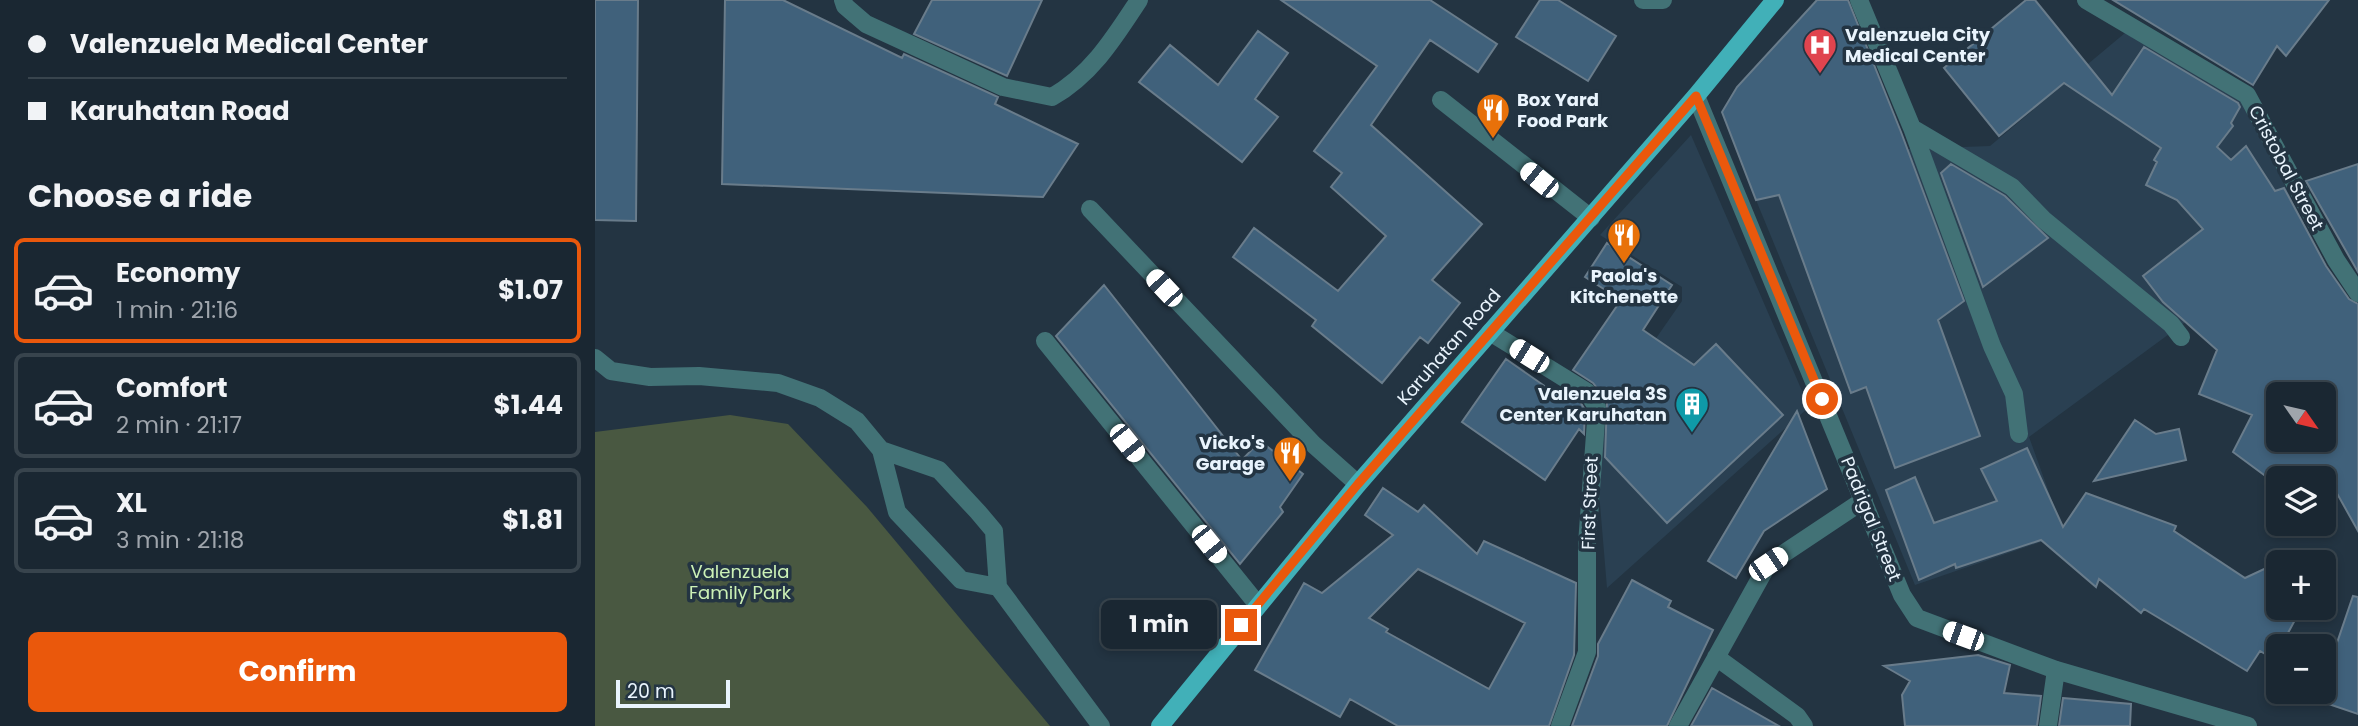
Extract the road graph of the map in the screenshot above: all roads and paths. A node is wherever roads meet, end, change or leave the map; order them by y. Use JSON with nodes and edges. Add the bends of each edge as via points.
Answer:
{"nodes":[{"id":1,"x":843,"y":0,"type":"edge"},
{"id":2,"x":1139,"y":0,"type":"edge"},
{"id":3,"x":1643,"y":0,"type":"edge"},
{"id":4,"x":1664,"y":0,"type":"edge"},
{"id":5,"x":1775,"y":0,"type":"edge"},
{"id":6,"x":1859,"y":0,"type":"edge"},
{"id":7,"x":2085,"y":0,"type":"edge"},
{"id":8,"x":1696,"y":96,"type":"junction"},
{"id":9,"x":1440,"y":100,"type":"dead end"},
{"id":10,"x":1912,"y":128,"type":"junction"},
{"id":11,"x":1090,"y":209,"type":"dead end"},
{"id":12,"x":1591,"y":218,"type":"junction"},
{"id":13,"x":2358,"y":293,"type":"edge"},
{"id":14,"x":1490,"y":332,"type":"junction"},
{"id":15,"x":2181,"y":337,"type":"dead end"},
{"id":16,"x":1045,"y":341,"type":"dead end"},
{"id":17,"x":595,"y":358,"type":"edge"},
{"id":18,"x":2019,"y":435,"type":"dead end"},
{"id":19,"x":881,"y":450,"type":"junction"},
{"id":20,"x":1358,"y":484,"type":"junction"},
{"id":21,"x":1864,"y":500,"type":"junction"},
{"id":22,"x":998,"y":587,"type":"junction"},
{"id":23,"x":1258,"y":605,"type":"junction"},
{"id":24,"x":1716,"y":657,"type":"junction"},
{"id":25,"x":2056,"y":670,"type":"junction"},
{"id":26,"x":1101,"y":726,"type":"edge"},
{"id":27,"x":1160,"y":726,"type":"edge"},
{"id":28,"x":1560,"y":726,"type":"edge"},
{"id":29,"x":1678,"y":726,"type":"edge"},
{"id":30,"x":1804,"y":726,"type":"edge"},
{"id":31,"x":2048,"y":726,"type":"edge"},
{"id":32,"x":2248,"y":726,"type":"edge"}],
"edges":[{"from":1,"to":2,"type":"street","via":[[866,24],[1003,87],[1052,97],[1092,68]]},
{"from":3,"to":4,"type":"street"},
{"from":5,"to":8,"type":"main road","name":"Karuhatan Road"},
{"from":6,"to":10,"type":"street"},
{"from":7,"to":13,"type":"street","name":"Cristobal Street","via":[[2246,95]]},
{"from":8,"to":12,"type":"main road","name":"Karuhatan Road"},
{"from":8,"to":21,"type":"street","name":"Padrigal Street"},
{"from":9,"to":12,"type":"street"},
{"from":10,"to":15,"type":"street","via":[[2012,187]]},
{"from":10,"to":18,"type":"street","via":[[2014,394]]},
{"from":11,"to":20,"type":"street","via":[[1313,444]]},
{"from":12,"to":14,"type":"main road","name":"Karuhatan Road"},
{"from":14,"to":20,"type":"main road","name":"Karuhatan Road"},
{"from":14,"to":28,"type":"street","name":"First Street","via":[[1587,392],[1597,407],[1587,544],[1587,652]]},
{"from":16,"to":23,"type":"street"},
{"from":17,"to":19,"type":"street","via":[[611,371],[650,377],[778,383],[820,398],[857,421]]},
{"from":19,"to":22,"type":"street","via":[[897,512],[961,580]]},
{"from":19,"to":22,"type":"street","via":[[939,470],[978,512],[994,531]]},
{"from":20,"to":23,"type":"main road","name":"Karuhatan Road"},
{"from":21,"to":24,"type":"street","via":[[1768,564]]},
{"from":21,"to":25,"type":"street","name":"Padrigal Street","via":[[1902,595],[1917,618]]},
{"from":22,"to":26,"type":"street"},
{"from":23,"to":27,"type":"main road","name":"Karuhatan Road"},
{"from":24,"to":29,"type":"street"},
{"from":24,"to":30,"type":"street","via":[[1797,716]]},
{"from":25,"to":31,"type":"street"},
{"from":25,"to":32,"type":"street","name":"Padrigal Street"}]}
